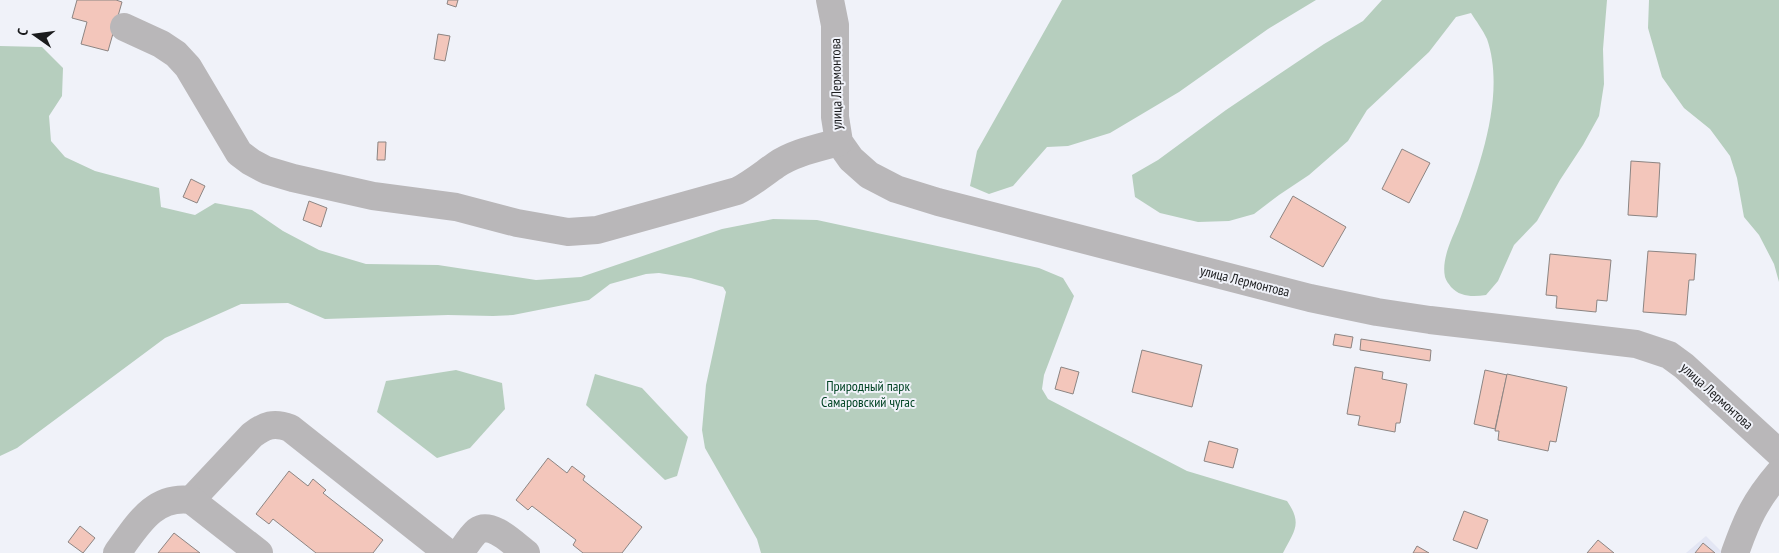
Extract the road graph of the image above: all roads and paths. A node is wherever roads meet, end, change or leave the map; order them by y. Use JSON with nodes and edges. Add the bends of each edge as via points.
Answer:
{"nodes":[{"id":1,"x":830,"y":0,"type":"edge"},
{"id":2,"x":124,"y":27,"type":"dead end"},
{"id":3,"x":838,"y":142,"type":"junction"},
{"id":4,"x":1779,"y":453,"type":"edge"},
{"id":5,"x":1779,"y":473,"type":"edge"},
{"id":6,"x":191,"y":500,"type":"junction"},
{"id":7,"x":117,"y":553,"type":"edge"},
{"id":8,"x":259,"y":553,"type":"edge"},
{"id":9,"x":448,"y":553,"type":"edge"},
{"id":10,"x":460,"y":553,"type":"edge"},
{"id":11,"x":526,"y":553,"type":"edge"},
{"id":12,"x":1735,"y":553,"type":"edge"}],
"edges":[{"from":1,"to":3,"type":"street","name":"улица Лермонтова","via":[[835,25]]},
{"from":2,"to":3,"type":"street","via":[[176,54],[188,67],[239,153],[266,170],[354,193],[456,207],[547,229],[568,232],[597,230],[737,191],[777,164]]},
{"from":3,"to":4,"type":"street","name":"улица Лермонтова","via":[[869,176],[896,189],[1310,298],[1430,320],[1622,342],[1654,349],[1684,366]]},
{"from":5,"to":12,"type":"street","via":[[1751,510]]},
{"from":6,"to":7,"type":"street","via":[[164,503],[152,510]]},
{"from":6,"to":8,"type":"street"},
{"from":6,"to":9,"type":"street","via":[[261,428],[281,425],[290,428]]},
{"from":10,"to":11,"type":"street","via":[[478,530],[486,528],[498,532]]}]}
